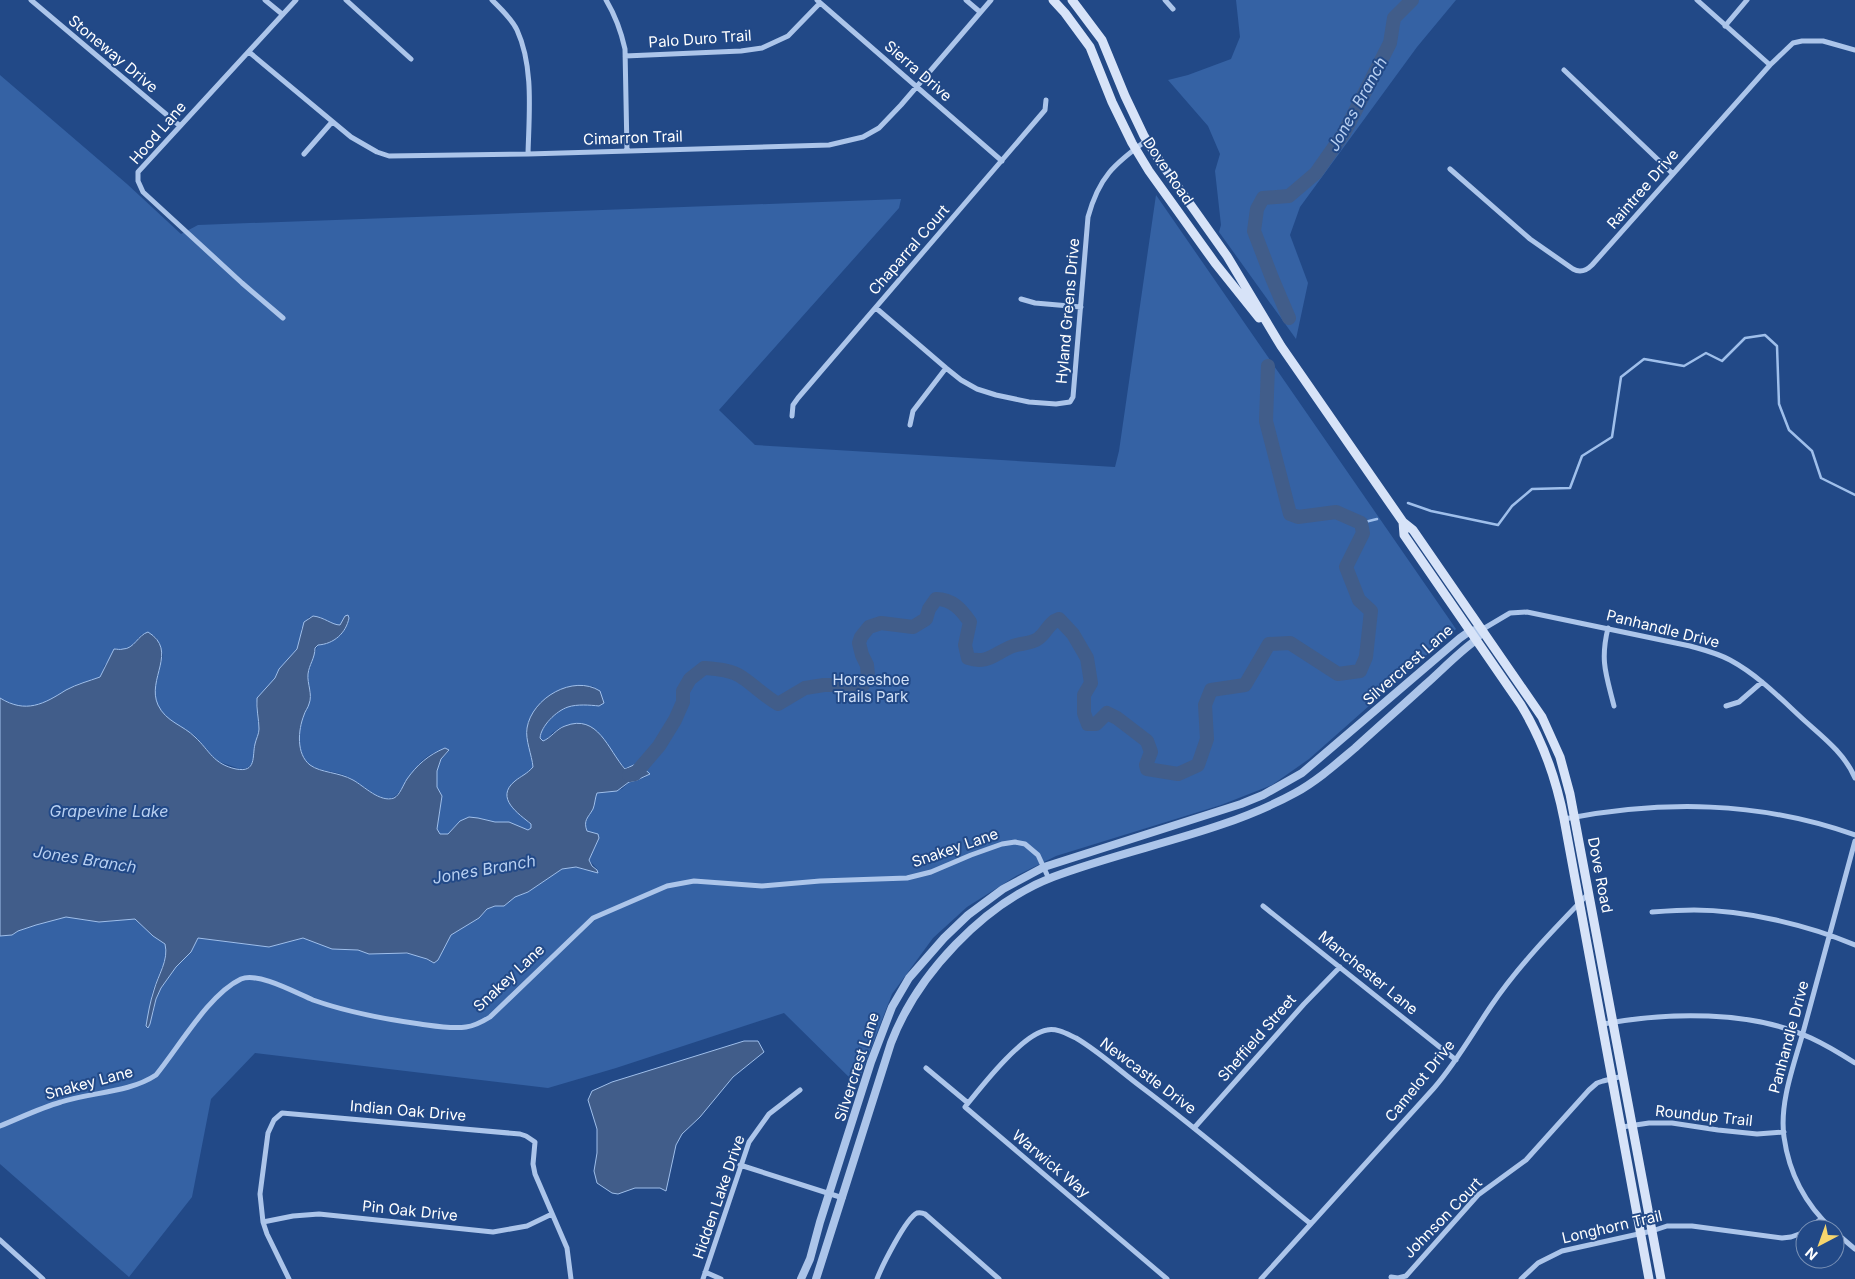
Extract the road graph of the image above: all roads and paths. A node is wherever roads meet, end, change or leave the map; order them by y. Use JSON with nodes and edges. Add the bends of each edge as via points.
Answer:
{"nodes":[{"id":1,"x":265,"y":0,"type":"edge"},
{"id":2,"x":296,"y":0,"type":"edge"},
{"id":3,"x":346,"y":0,"type":"edge"},
{"id":4,"x":492,"y":0,"type":"edge"},
{"id":5,"x":606,"y":0,"type":"edge"},
{"id":6,"x":966,"y":0,"type":"edge"},
{"id":7,"x":991,"y":0,"type":"edge"},
{"id":8,"x":1053,"y":0,"type":"edge"},
{"id":9,"x":1072,"y":0,"type":"edge"},
{"id":10,"x":1165,"y":0,"type":"edge"},
{"id":11,"x":1697,"y":0,"type":"edge"},
{"id":12,"x":1748,"y":0,"type":"edge"},
{"id":13,"x":34,"y":1,"type":"edge"},
{"id":14,"x":818,"y":2,"type":"edge"},
{"id":15,"x":1173,"y":8,"type":"dead end"},
{"id":16,"x":980,"y":12,"type":"junction"},
{"id":17,"x":282,"y":14,"type":"junction"},
{"id":18,"x":1726,"y":26,"type":"junction"},
{"id":19,"x":1855,"y":50,"type":"edge"},
{"id":20,"x":249,"y":52,"type":"junction"},
{"id":21,"x":625,"y":56,"type":"junction"},
{"id":22,"x":411,"y":59,"type":"dead end"},
{"id":23,"x":1770,"y":65,"type":"junction"},
{"id":24,"x":1564,"y":70,"type":"dead end"},
{"id":25,"x":917,"y":86,"type":"junction"},
{"id":26,"x":1125,"y":96,"type":"junction"},
{"id":27,"x":1046,"y":100,"type":"dead end"},
{"id":28,"x":1112,"y":102,"type":"junction"},
{"id":29,"x":332,"y":122,"type":"junction"},
{"id":30,"x":180,"y":126,"type":"junction"},
{"id":31,"x":1147,"y":140,"type":"junction"},
{"id":32,"x":1135,"y":148,"type":"junction"},
{"id":33,"x":627,"y":151,"type":"junction"},
{"id":34,"x":304,"y":154,"type":"dead end"},
{"id":35,"x":528,"y":154,"type":"junction"},
{"id":36,"x":1002,"y":161,"type":"junction"},
{"id":37,"x":1450,"y":169,"type":"dead end"},
{"id":38,"x":1673,"y":174,"type":"junction"},
{"id":39,"x":1021,"y":299,"type":"dead end"},
{"id":40,"x":1081,"y":307,"type":"junction"},
{"id":41,"x":876,"y":308,"type":"junction"},
{"id":42,"x":283,"y":318,"type":"dead end"},
{"id":43,"x":1281,"y":346,"type":"junction"},
{"id":44,"x":946,"y":368,"type":"junction"},
{"id":45,"x":792,"y":416,"type":"dead end"},
{"id":46,"x":910,"y":425,"type":"dead end"},
{"id":47,"x":1403,"y":522,"type":"junction"},
{"id":48,"x":1608,"y":628,"type":"junction"},
{"id":49,"x":1483,"y":630,"type":"junction"},
{"id":50,"x":1470,"y":631,"type":"junction"},
{"id":51,"x":1476,"y":640,"type":"junction"},
{"id":52,"x":1762,"y":682,"type":"junction"},
{"id":53,"x":1614,"y":706,"type":"dead end"},
{"id":54,"x":1726,"y":706,"type":"dead end"},
{"id":55,"x":1855,"y":778,"type":"edge"},
{"id":56,"x":1575,"y":817,"type":"junction"},
{"id":57,"x":1564,"y":819,"type":"junction"},
{"id":58,"x":1855,"y":835,"type":"edge"},
{"id":59,"x":1855,"y":841,"type":"edge"},
{"id":60,"x":1044,"y":867,"type":"junction"},
{"id":61,"x":1049,"y":879,"type":"junction"},
{"id":62,"x":1589,"y":892,"type":"junction"},
{"id":63,"x":1580,"y":902,"type":"junction"},
{"id":64,"x":1263,"y":906,"type":"dead end"},
{"id":65,"x":1652,"y":912,"type":"dead end"},
{"id":66,"x":1829,"y":935,"type":"junction"},
{"id":67,"x":1855,"y":945,"type":"edge"},
{"id":68,"x":1340,"y":967,"type":"junction"},
{"id":69,"x":1614,"y":1022,"type":"junction"},
{"id":70,"x":1603,"y":1024,"type":"junction"},
{"id":71,"x":1802,"y":1034,"type":"junction"},
{"id":72,"x":1456,"y":1060,"type":"junction"},
{"id":73,"x":1855,"y":1062,"type":"edge"},
{"id":74,"x":926,"y":1068,"type":"dead end"},
{"id":75,"x":1624,"y":1076,"type":"junction"},
{"id":76,"x":1613,"y":1078,"type":"junction"},
{"id":77,"x":800,"y":1090,"type":"dead end"},
{"id":78,"x":968,"y":1103,"type":"junction"},
{"id":79,"x":1633,"y":1125,"type":"junction"},
{"id":80,"x":0,"y":1126,"type":"edge"},
{"id":81,"x":1195,"y":1127,"type":"junction"},
{"id":82,"x":1622,"y":1127,"type":"junction"},
{"id":83,"x":1784,"y":1132,"type":"junction"},
{"id":84,"x":740,"y":1165,"type":"junction"},
{"id":85,"x":830,"y":1194,"type":"junction"},
{"id":86,"x":843,"y":1198,"type":"junction"},
{"id":87,"x":552,"y":1214,"type":"junction"},
{"id":88,"x":1821,"y":1219,"type":"edge"},
{"id":89,"x":264,"y":1222,"type":"junction"},
{"id":90,"x":1311,"y":1224,"type":"junction"},
{"id":91,"x":1652,"y":1231,"type":"junction"},
{"id":92,"x":1641,"y":1233,"type":"junction"},
{"id":93,"x":1795,"y":1236,"type":"edge"},
{"id":94,"x":0,"y":1240,"type":"edge"},
{"id":95,"x":1845,"y":1240,"type":"edge"},
{"id":96,"x":1855,"y":1249,"type":"edge"},
{"id":97,"x":706,"y":1272,"type":"junction"},
{"id":98,"x":1391,"y":1278,"type":"dead end"},
{"id":99,"x":43,"y":1279,"type":"edge"},
{"id":100,"x":289,"y":1279,"type":"edge"},
{"id":101,"x":571,"y":1279,"type":"edge"},
{"id":102,"x":703,"y":1279,"type":"edge"},
{"id":103,"x":722,"y":1279,"type":"edge"},
{"id":104,"x":801,"y":1279,"type":"edge"},
{"id":105,"x":816,"y":1279,"type":"edge"},
{"id":106,"x":877,"y":1279,"type":"edge"},
{"id":107,"x":1000,"y":1279,"type":"edge"},
{"id":108,"x":1167,"y":1279,"type":"edge"},
{"id":109,"x":1262,"y":1279,"type":"edge"},
{"id":110,"x":1521,"y":1279,"type":"edge"},
{"id":111,"x":1649,"y":1279,"type":"edge"},
{"id":112,"x":1661,"y":1279,"type":"edge"}],
"edges":[{"from":1,"to":17,"type":"street"},
{"from":2,"to":17,"type":"street","name":"Hood Lane"},
{"from":3,"to":22,"type":"street"},
{"from":4,"to":35,"type":"street","via":[[516,29],[523,48],[528,77]]},
{"from":5,"to":21,"type":"street","via":[[623,37]]},
{"from":6,"to":16,"type":"street"},
{"from":7,"to":16,"type":"street","name":"Cimarron Trail"},
{"from":8,"to":28,"type":"main road","name":"Dove Road","via":[[1090,47]]},
{"from":9,"to":26,"type":"main road","name":"Dove Road","via":[[1102,40]]},
{"from":10,"to":15,"type":"street"},
{"from":11,"to":18,"type":"street"},
{"from":12,"to":18,"type":"street"},
{"from":13,"to":30,"type":"street","name":"Stoneway Drive"},
{"from":14,"to":21,"type":"street","name":"Palo Duro Trail","via":[[788,36],[762,48]]},
{"from":14,"to":25,"type":"street","name":"Sierra Drive"},
{"from":16,"to":25,"type":"street","name":"Cimarron Trail"},
{"from":17,"to":20,"type":"street","name":"Hood Lane"},
{"from":18,"to":23,"type":"street"},
{"from":19,"to":23,"type":"street","name":"Raintree Drive","via":[[1823,41],[1802,41],[1793,43]]},
{"from":20,"to":29,"type":"street","name":"Cimarron Trail"},
{"from":20,"to":30,"type":"street","name":"Hood Lane"},
{"from":21,"to":33,"type":"street"},
{"from":23,"to":38,"type":"street","name":"Raintree Drive"},
{"from":24,"to":38,"type":"street"},
{"from":25,"to":33,"type":"street","name":"Cimarron Trail","via":[[879,128],[845,142],[810,146]]},
{"from":25,"to":36,"type":"street","name":"Sierra Drive"},
{"from":26,"to":28,"type":"main road"},
{"from":26,"to":31,"type":"main road","name":"Dove Road"},
{"from":27,"to":36,"type":"street","name":"Chaparral Court","via":[[1044,110]]},
{"from":28,"to":32,"type":"main road","name":"Dove Road"},
{"from":29,"to":34,"type":"street"},
{"from":29,"to":35,"type":"street","name":"Cimarron Trail","via":[[351,137],[389,156]]},
{"from":30,"to":42,"type":"street","name":"Hood Lane","via":[[138,172],[140,187]]},
{"from":31,"to":32,"type":"street","name":"Hyland Greens Drive"},
{"from":31,"to":43,"type":"main road","name":"Dove Road","via":[[1227,256]]},
{"from":32,"to":40,"type":"street","name":"Hyland Greens Drive","via":[[1113,166],[1093,200],[1088,217]]},
{"from":32,"to":43,"type":"main road","name":"Dove Road","via":[[1216,263]]},
{"from":33,"to":35,"type":"street","name":"Cimarron Trail"},
{"from":36,"to":41,"type":"street","name":"Chaparral Court"},
{"from":37,"to":38,"type":"street","name":"Raintree Drive","via":[[1530,239],[1577,272],[1592,266]]},
{"from":39,"to":40,"type":"street"},
{"from":40,"to":44,"type":"street","name":"Hyland Greens Drive","via":[[1073,397],[1066,404],[1029,402],[996,395],[977,389]]},
{"from":41,"to":44,"type":"street","name":"Hyland Greens Drive"},
{"from":41,"to":45,"type":"street","name":"Chaparral Court","via":[[798,398],[793,405]]},
{"from":43,"to":47,"type":"main road","name":"Dove Road"},
{"from":44,"to":46,"type":"street","via":[[913,411]]},
{"from":47,"to":49,"type":"main road","name":"Dove Road","via":[[1413,530]]},
{"from":47,"to":50,"type":"main road","name":"Dove Road","via":[[1404,534]]},
{"from":48,"to":49,"type":"street","name":"Panhandle Drive","via":[[1518,612],[1500,618]]},
{"from":48,"to":52,"type":"street","name":"Panhandle Drive","via":[[1716,654]]},
{"from":48,"to":53,"type":"street","via":[[1603,664]]},
{"from":49,"to":50,"type":"street","name":"Silvercrest Lane"},
{"from":49,"to":51,"type":"street","name":"Silvercrest Lane"},
{"from":49,"to":56,"type":"main road","name":"Dove Road","via":[[1531,698],[1545,724],[1560,757]]},
{"from":50,"to":51,"type":"main road","name":"Dove Road"},
{"from":50,"to":60,"type":"street","name":"Silvercrest Lane","via":[[1329,752],[1286,783],[1241,804]]},
{"from":51,"to":57,"type":"main road","name":"Dove Road","via":[[1542,741]]},
{"from":51,"to":61,"type":"street","name":"Silvercrest Lane","via":[[1336,764],[1295,793],[1258,812]]},
{"from":52,"to":54,"type":"street","via":[[1739,702]]},
{"from":52,"to":55,"type":"street","name":"Panhandle Drive","via":[[1831,745]]},
{"from":56,"to":57,"type":"street"},
{"from":56,"to":58,"type":"street","via":[[1666,806],[1713,807],[1764,811]]},
{"from":56,"to":62,"type":"main road","name":"Dove Road"},
{"from":57,"to":63,"type":"main road","name":"Dove Road"},
{"from":59,"to":66,"type":"street","name":"Panhandle Drive"},
{"from":60,"to":61,"type":"street","name":"Snakey Lane"},
{"from":60,"to":80,"type":"street","name":"Snakey Lane","via":[[1034,850],[1016,842],[907,878],[762,886],[694,881],[667,886],[592,918],[490,1017],[463,1028],[358,1013],[268,981],[244,978],[217,996],[149,1080],[59,1102]]},
{"from":60,"to":85,"type":"street","name":"Silvercrest Lane","via":[[1003,889],[968,915],[909,978],[892,1007],[878,1042]]},
{"from":61,"to":86,"type":"street","name":"Silvercrest Lane","via":[[1016,896],[976,925],[944,957],[907,1007],[891,1043]]},
{"from":62,"to":63,"type":"street","name":"Camelot Drive"},
{"from":62,"to":69,"type":"main road","name":"Dove Road"},
{"from":63,"to":70,"type":"main road","name":"Dove Road"},
{"from":63,"to":72,"type":"street","name":"Camelot Drive","via":[[1540,944],[1491,1006]]},
{"from":64,"to":68,"type":"street","name":"Manchester Lane"},
{"from":65,"to":66,"type":"street","via":[[1717,912],[1797,925]]},
{"from":66,"to":67,"type":"street"},
{"from":66,"to":71,"type":"street","name":"Panhandle Drive"},
{"from":68,"to":72,"type":"street","name":"Manchester Lane"},
{"from":68,"to":81,"type":"street","name":"Sheffield Street"},
{"from":69,"to":70,"type":"street"},
{"from":69,"to":71,"type":"street","via":[[1670,1016],[1744,1019]]},
{"from":69,"to":75,"type":"main road","name":"Dove Road"},
{"from":70,"to":76,"type":"main road","name":"Dove Road"},
{"from":71,"to":73,"type":"street"},
{"from":71,"to":83,"type":"street","name":"Panhandle Drive","via":[[1784,1104]]},
{"from":72,"to":90,"type":"street","name":"Camelot Drive"},
{"from":74,"to":78,"type":"street","name":"Warwick Way"},
{"from":75,"to":76,"type":"street","name":"Johnson Court"},
{"from":75,"to":79,"type":"main road","name":"Dove Road"},
{"from":76,"to":82,"type":"main road","name":"Dove Road"},
{"from":76,"to":98,"type":"street","name":"Johnson Court","via":[[1596,1083],[1526,1160],[1478,1195],[1406,1276]]},
{"from":77,"to":84,"type":"street","name":"Hidden Lake Drive","via":[[778,1106],[756,1130]]},
{"from":78,"to":81,"type":"street","name":"Newcastle Drive","via":[[1010,1054],[1045,1030],[1053,1030],[1086,1045]]},
{"from":78,"to":108,"type":"street","name":"Warwick Way","via":[[965,1107]]},
{"from":79,"to":82,"type":"street","name":"Roundup Trail"},
{"from":79,"to":83,"type":"street","name":"Roundup Trail","via":[[1672,1123],[1757,1134]]},
{"from":79,"to":91,"type":"main road","name":"Dove Road"},
{"from":81,"to":90,"type":"street","name":"Newcastle Drive"},
{"from":82,"to":92,"type":"main road","name":"Dove Road"},
{"from":83,"to":88,"type":"street","name":"Panhandle Drive","via":[[1795,1179]]},
{"from":84,"to":85,"type":"street"},
{"from":84,"to":97,"type":"street","name":"Hidden Lake Drive"},
{"from":85,"to":86,"type":"street"},
{"from":85,"to":104,"type":"street","name":"Silvercrest Lane"},
{"from":86,"to":105,"type":"street","name":"Silvercrest Lane"},
{"from":87,"to":89,"type":"street","name":"Pin Oak Drive","via":[[527,1226],[493,1232],[319,1214]]},
{"from":87,"to":89,"type":"street","name":"Indian Oak Drive","via":[[535,1174],[535,1142],[526,1136],[282,1113],[274,1120],[268,1133],[260,1194]]},
{"from":87,"to":101,"type":"street","via":[[567,1248]]},
{"from":89,"to":100,"type":"street"},
{"from":90,"to":109,"type":"street","name":"Camelot Drive"},
{"from":91,"to":92,"type":"street","name":"Longhorn Trail"},
{"from":91,"to":93,"type":"street","name":"Longhorn Trail","via":[[1667,1226],[1692,1226],[1782,1238]]},
{"from":91,"to":112,"type":"main road","name":"Dove Road"},
{"from":92,"to":110,"type":"street","name":"Longhorn Trail","via":[[1562,1251],[1538,1263]]},
{"from":92,"to":111,"type":"main road","name":"Dove Road"},
{"from":94,"to":99,"type":"street"},
{"from":95,"to":96,"type":"street"},
{"from":97,"to":102,"type":"street","name":"Hidden Lake Drive"},
{"from":97,"to":103,"type":"street","name":"Hidden Lake Drive"},
{"from":106,"to":107,"type":"street","via":[[895,1242],[910,1219],[918,1213],[925,1214]]}]}
